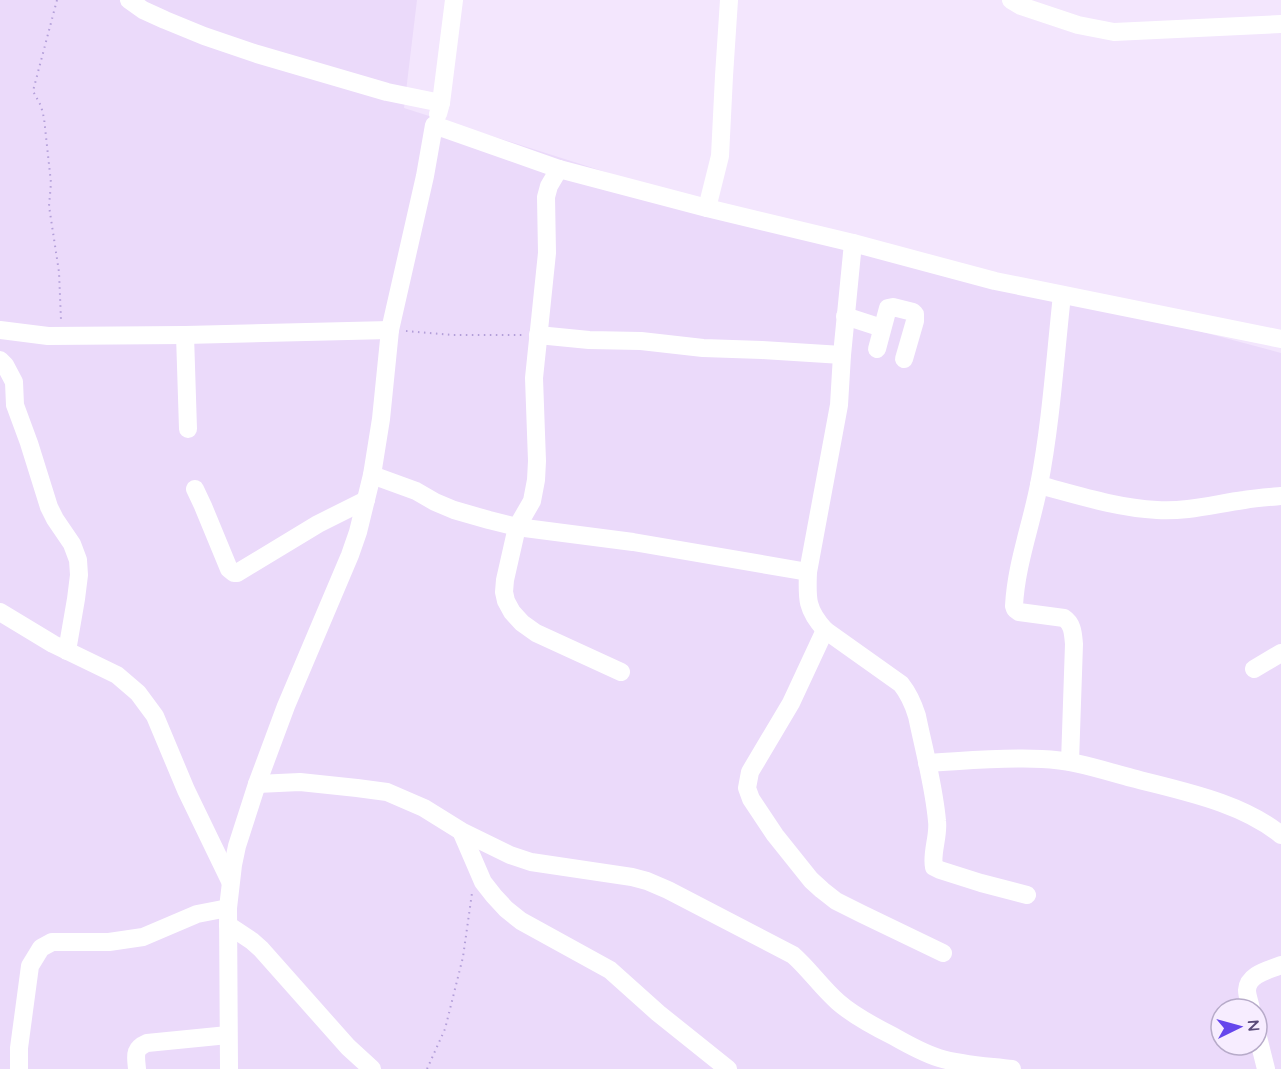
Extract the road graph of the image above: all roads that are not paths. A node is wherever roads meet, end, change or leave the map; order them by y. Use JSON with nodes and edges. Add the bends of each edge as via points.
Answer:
{"nodes":[{"id":1,"x":129,"y":0,"type":"edge"},
{"id":2,"x":454,"y":0,"type":"edge"},
{"id":3,"x":729,"y":0,"type":"edge"},
{"id":4,"x":1011,"y":0,"type":"edge"},
{"id":5,"x":1281,"y":24,"type":"edge"},
{"id":6,"x":441,"y":103,"type":"junction"},
{"id":7,"x":434,"y":126,"type":"junction"},
{"id":8,"x":559,"y":169,"type":"junction"},
{"id":9,"x":707,"y":208,"type":"junction"},
{"id":10,"x":853,"y":243,"type":"junction"},
{"id":11,"x":1062,"y":295,"type":"junction"},
{"id":12,"x":845,"y":316,"type":"junction"},
{"id":13,"x":882,"y":328,"type":"junction"},
{"id":14,"x":0,"y":330,"type":"edge"},
{"id":15,"x":390,"y":330,"type":"junction"},
{"id":16,"x":185,"y":335,"type":"junction"},
{"id":17,"x":538,"y":335,"type":"junction"},
{"id":18,"x":1281,"y":339,"type":"edge"},
{"id":19,"x":877,"y":349,"type":"dead end"},
{"id":20,"x":842,"y":355,"type":"junction"},
{"id":21,"x":0,"y":360,"type":"edge"},
{"id":22,"x":904,"y":360,"type":"dead end"},
{"id":23,"x":7,"y":410,"type":"edge"},
{"id":24,"x":188,"y":429,"type":"dead end"},
{"id":25,"x":372,"y":475,"type":"junction"},
{"id":26,"x":1039,"y":485,"type":"junction"},
{"id":27,"x":195,"y":489,"type":"dead end"},
{"id":28,"x":1281,"y":496,"type":"edge"},
{"id":29,"x":366,"y":500,"type":"junction"},
{"id":30,"x":517,"y":527,"type":"junction"},
{"id":31,"x":808,"y":572,"type":"junction"},
{"id":32,"x":0,"y":612,"type":"edge"},
{"id":33,"x":825,"y":630,"type":"junction"},
{"id":34,"x":67,"y":651,"type":"junction"},
{"id":35,"x":1281,"y":653,"type":"edge"},
{"id":36,"x":1254,"y":669,"type":"dead end"},
{"id":37,"x":621,"y":672,"type":"dead end"},
{"id":38,"x":1070,"y":762,"type":"junction"},
{"id":39,"x":927,"y":763,"type":"junction"},
{"id":40,"x":256,"y":784,"type":"junction"},
{"id":41,"x":461,"y":831,"type":"junction"},
{"id":42,"x":1281,"y":835,"type":"edge"},
{"id":43,"x":231,"y":881,"type":"junction"},
{"id":44,"x":1027,"y":895,"type":"dead end"},
{"id":45,"x":228,"y":917,"type":"junction"},
{"id":46,"x":944,"y":953,"type":"dead end"},
{"id":47,"x":1281,"y":965,"type":"edge"},
{"id":48,"x":1248,"y":997,"type":"edge"},
{"id":49,"x":228,"y":1035,"type":"junction"},
{"id":50,"x":19,"y":1069,"type":"edge"},
{"id":51,"x":137,"y":1069,"type":"edge"},
{"id":52,"x":229,"y":1069,"type":"edge"},
{"id":53,"x":372,"y":1069,"type":"edge"},
{"id":54,"x":728,"y":1069,"type":"edge"},
{"id":55,"x":1012,"y":1069,"type":"edge"}],
"edges":[{"from":1,"to":6,"type":"street","via":[[204,36],[387,92]]},
{"from":2,"to":6,"type":"street"},
{"from":3,"to":9,"type":"street","via":[[720,156]]},
{"from":4,"to":5,"type":"street","via":[[1078,25],[1114,32]]},
{"from":6,"to":7,"type":"street"},
{"from":7,"to":8,"type":"street"},
{"from":7,"to":15,"type":"street"},
{"from":8,"to":9,"type":"street"},
{"from":8,"to":17,"type":"street","via":[[546,197],[547,253]]},
{"from":9,"to":10,"type":"street"},
{"from":10,"to":11,"type":"street"},
{"from":10,"to":12,"type":"street"},
{"from":11,"to":18,"type":"street"},
{"from":11,"to":26,"type":"street"},
{"from":12,"to":13,"type":"street"},
{"from":12,"to":20,"type":"street"},
{"from":13,"to":19,"type":"street"},
{"from":13,"to":22,"type":"street","via":[[889,307],[915,314]]},
{"from":14,"to":16,"type":"street","via":[[62,336]]},
{"from":15,"to":16,"type":"street"},
{"from":15,"to":25,"type":"street"},
{"from":16,"to":24,"type":"street"},
{"from":17,"to":20,"type":"street"},
{"from":17,"to":30,"type":"street","via":[[534,378],[536,480],[532,501]]},
{"from":20,"to":31,"type":"street","via":[[838,405]]},
{"from":21,"to":23,"type":"street","via":[[14,382]]},
{"from":23,"to":34,"type":"street","via":[[28,442],[49,507],[78,560]]},
{"from":25,"to":29,"type":"street"},
{"from":25,"to":30,"type":"street","via":[[454,510]]},
{"from":26,"to":28,"type":"street","via":[[1095,500],[1158,510]]},
{"from":26,"to":38,"type":"street","via":[[1014,606],[1019,612],[1064,618],[1071,626],[1074,644]]},
{"from":27,"to":29,"type":"street","via":[[228,569],[234,573]]},
{"from":29,"to":40,"type":"street","via":[[350,555]]},
{"from":30,"to":31,"type":"street"},
{"from":30,"to":37,"type":"street","via":[[504,592],[512,612],[536,633]]},
{"from":31,"to":33,"type":"street","via":[[810,607]]},
{"from":32,"to":34,"type":"street"},
{"from":33,"to":39,"type":"street","via":[[908,693]]},
{"from":33,"to":46,"type":"street","via":[[791,703],[750,772],[747,788],[776,835],[822,890]]},
{"from":34,"to":43,"type":"street","via":[[117,675],[138,693],[155,716]]},
{"from":35,"to":36,"type":"street"},
{"from":38,"to":39,"type":"street","via":[[1018,758]]},
{"from":38,"to":42,"type":"street","via":[[1210,799],[1259,820]]},
{"from":39,"to":44,"type":"street","via":[[938,824],[934,867]]},
{"from":40,"to":41,"type":"street","via":[[300,782],[387,792]]},
{"from":40,"to":43,"type":"street"},
{"from":41,"to":54,"type":"street","via":[[483,882],[506,909],[610,970]]},
{"from":41,"to":55,"type":"street","via":[[531,862],[648,881],[793,955],[858,1018],[907,1044],[939,1058]]},
{"from":43,"to":45,"type":"street"},
{"from":45,"to":49,"type":"street"},
{"from":45,"to":50,"type":"street","via":[[197,914],[143,937],[109,942],[52,942],[41,948],[30,966]]},
{"from":45,"to":53,"type":"street"},
{"from":47,"to":48,"type":"street","via":[[1251,979]]},
{"from":49,"to":51,"type":"street","via":[[147,1043],[136,1051]]},
{"from":49,"to":52,"type":"street"}]}
